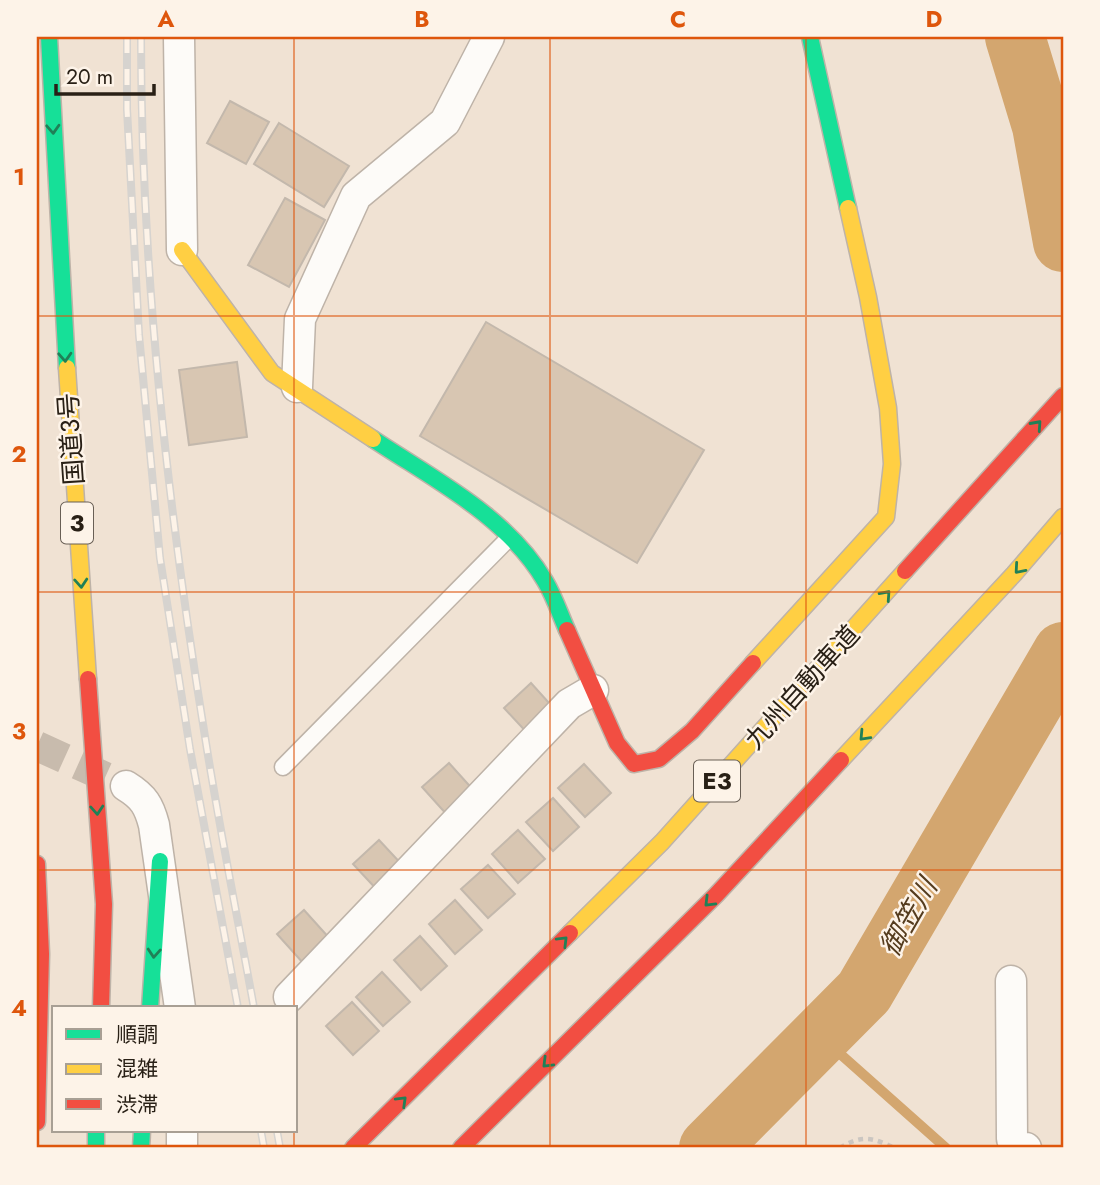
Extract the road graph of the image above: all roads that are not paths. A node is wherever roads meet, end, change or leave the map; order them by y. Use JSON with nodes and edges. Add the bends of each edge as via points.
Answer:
{"nodes":[{"id":1,"x":48,"y":37,"type":"edge"},
{"id":2,"x":179,"y":37,"type":"edge"},
{"id":3,"x":489,"y":37,"type":"edge"},
{"id":4,"x":810,"y":37,"type":"edge"},
{"id":5,"x":182,"y":250,"type":"joint"},
{"id":6,"x":297,"y":387,"type":"junction"},
{"id":7,"x":1063,"y":396,"type":"edge"},
{"id":8,"x":1063,"y":517,"type":"edge"},
{"id":9,"x":509,"y":538,"type":"junction"},
{"id":10,"x":593,"y":690,"type":"junction"},
{"id":11,"x":283,"y":767,"type":"dead end"},
{"id":12,"x":127,"y":786,"type":"tunnel mouth"},
{"id":13,"x":160,"y":860,"type":"junction"},
{"id":14,"x":37,"y":864,"type":"edge"},
{"id":15,"x":1010,"y":981,"type":"dead end"},
{"id":16,"x":289,"y":997,"type":"dead end"},
{"id":17,"x":101,"y":1006,"type":"edge"},
{"id":18,"x":150,"y":1006,"type":"edge"},
{"id":19,"x":180,"y":1006,"type":"edge"},
{"id":20,"x":37,"y":1122,"type":"edge"},
{"id":21,"x":353,"y":1148,"type":"edge"},
{"id":22,"x":461,"y":1148,"type":"edge"},
{"id":23,"x":1026,"y":1148,"type":"edge"}],
"edges":[{"from":1,"to":17,"type":"main road","name":"国道3号","number":"3","one_way":true,"via":[[66,374],[104,904]]},
{"from":2,"to":5,"type":"street"},
{"from":3,"to":6,"type":"street","via":[[445,122],[356,196],[300,319]]},
{"from":4,"to":10,"type":"main road","via":[[869,297],[888,408],[892,464],[886,517],[692,731],[659,759],[634,764],[617,743]]},
{"from":5,"to":6,"type":"main road","via":[[272,373]]},
{"from":6,"to":9,"type":"main road","via":[[484,513]]},
{"from":21,"to":7,"type":"main road","name":"九州自動車道","number":"E3","one_way":true,"via":[[662,842]]},
{"from":8,"to":22,"type":"main road","one_way":true,"via":[[716,895]]},
{"from":9,"to":10,"type":"main road","via":[[545,581]]},
{"from":9,"to":11,"type":"lane"},
{"from":10,"to":16,"type":"street","via":[[569,704]]},
{"from":12,"to":13,"type":"street","via":[[149,807]]},
{"from":13,"to":18,"type":"main road","one_way":true},
{"from":13,"to":19,"type":"street"},
{"from":14,"to":20,"type":"main road","via":[[41,954]]},
{"from":15,"to":23,"type":"street","via":[[1012,1139],[1019,1148]]}]}
